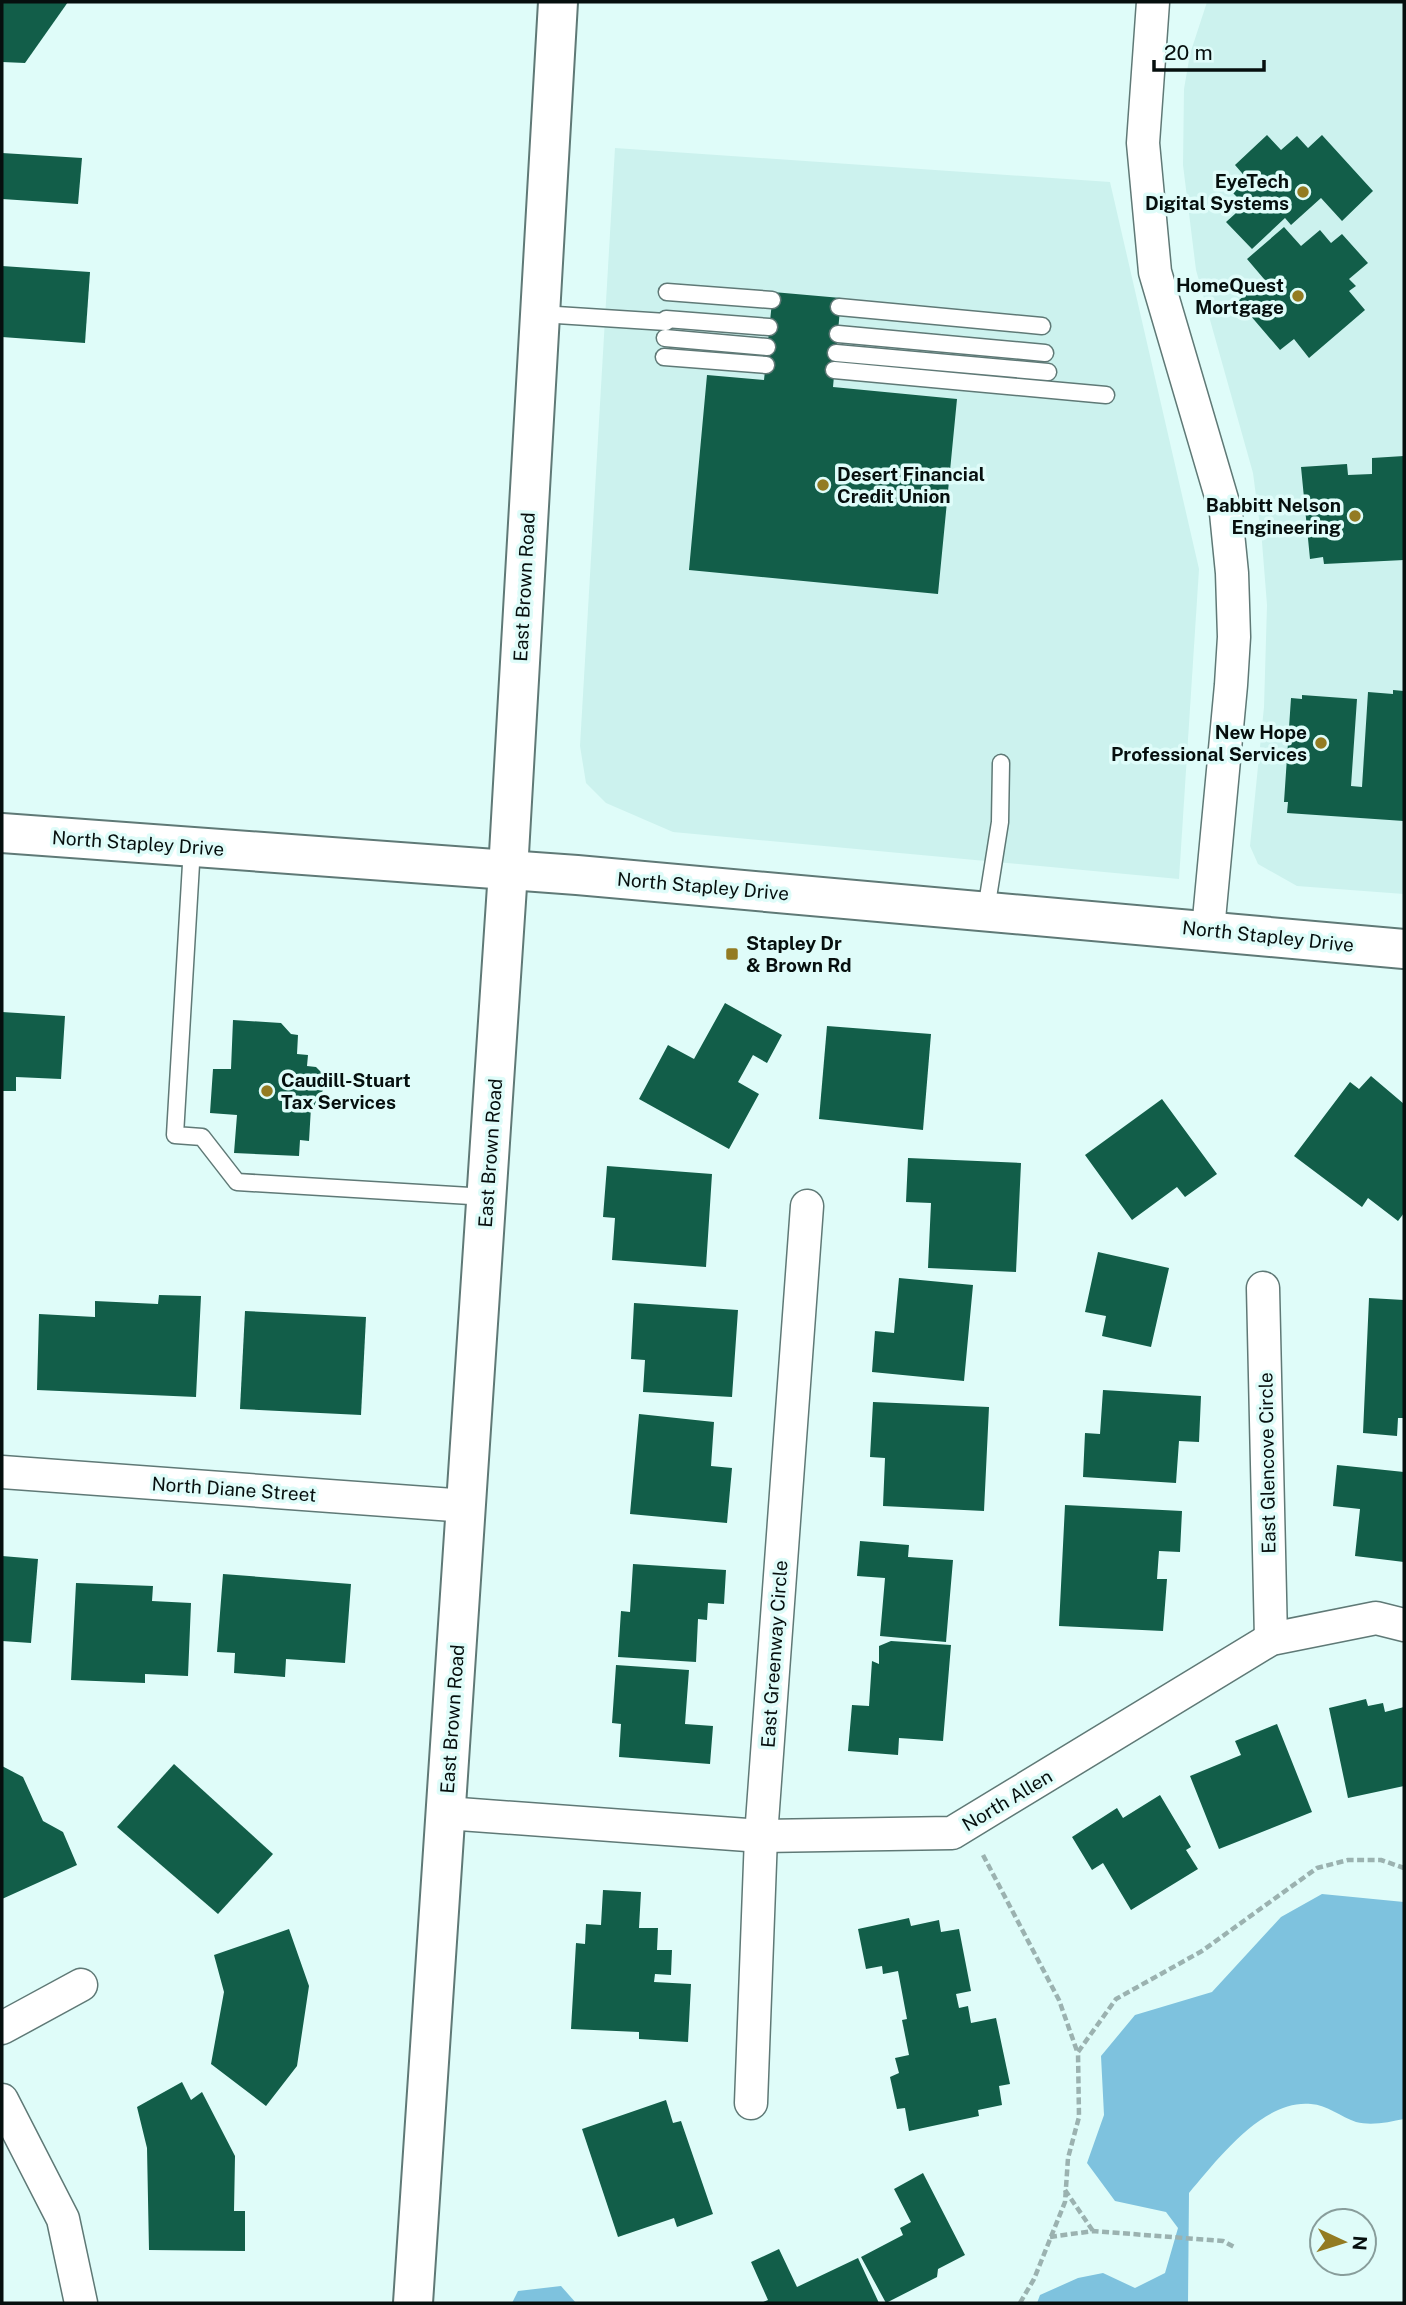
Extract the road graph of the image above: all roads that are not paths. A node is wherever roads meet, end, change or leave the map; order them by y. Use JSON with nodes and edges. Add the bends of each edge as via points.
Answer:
{"nodes":[{"id":1,"x":558,"y":2,"type":"edge"},
{"id":2,"x":1153,"y":2,"type":"edge"},
{"id":3,"x":667,"y":292,"type":"dead end"},
{"id":4,"x":772,"y":300,"type":"dead end"},
{"id":5,"x":839,"y":307,"type":"dead end"},
{"id":6,"x":541,"y":314,"type":"junction"},
{"id":7,"x":665,"y":326,"type":"junction"},
{"id":8,"x":1042,"y":326,"type":"dead end"},
{"id":9,"x":769,"y":327,"type":"dead end"},
{"id":10,"x":838,"y":334,"type":"dead end"},
{"id":11,"x":768,"y":347,"type":"dead end"},
{"id":12,"x":836,"y":353,"type":"dead end"},
{"id":13,"x":1045,"y":353,"type":"dead end"},
{"id":14,"x":664,"y":356,"type":"dead end"},
{"id":15,"x":766,"y":365,"type":"dead end"},
{"id":16,"x":834,"y":370,"type":"dead end"},
{"id":17,"x":1048,"y":372,"type":"dead end"},
{"id":18,"x":1106,"y":395,"type":"dead end"},
{"id":19,"x":1001,"y":763,"type":"dead end"},
{"id":20,"x":2,"y":833,"type":"edge"},
{"id":21,"x":191,"y":847,"type":"junction"},
{"id":22,"x":508,"y":871,"type":"junction"},
{"id":23,"x":986,"y":910,"type":"junction"},
{"id":24,"x":1208,"y":930,"type":"junction"},
{"id":25,"x":1404,"y":949,"type":"edge"},
{"id":26,"x":487,"y":1197,"type":"junction"},
{"id":27,"x":807,"y":1206,"type":"dead end"},
{"id":28,"x":1263,"y":1287,"type":"dead end"},
{"id":29,"x":2,"y":1472,"type":"edge"},
{"id":30,"x":467,"y":1506,"type":"junction"},
{"id":31,"x":1404,"y":1625,"type":"edge"},
{"id":32,"x":1271,"y":1639,"type":"junction"},
{"id":33,"x":446,"y":1813,"type":"junction"},
{"id":34,"x":761,"y":1836,"type":"junction"},
{"id":35,"x":81,"y":1985,"type":"dead end"},
{"id":36,"x":2,"y":2028,"type":"edge"},
{"id":37,"x":2,"y":2100,"type":"edge"},
{"id":38,"x":751,"y":2103,"type":"dead end"},
{"id":39,"x":81,"y":2303,"type":"edge"},
{"id":40,"x":413,"y":2303,"type":"edge"}],
"edges":[{"from":1,"to":6,"type":"main road","name":"East Brown Road"},
{"from":2,"to":24,"type":"street","via":[[1143,143],[1155,272],[1226,513],[1232,573],[1231,685]]},
{"from":3,"to":4,"type":"lane"},
{"from":5,"to":8,"type":"lane"},
{"from":6,"to":7,"type":"lane"},
{"from":6,"to":22,"type":"main road","name":"East Brown Road"},
{"from":7,"to":9,"type":"lane"},
{"from":7,"to":11,"type":"lane"},
{"from":10,"to":13,"type":"lane"},
{"from":12,"to":17,"type":"lane"},
{"from":14,"to":15,"type":"lane"},
{"from":16,"to":18,"type":"lane"},
{"from":19,"to":23,"type":"lane","via":[[1000,822]]},
{"from":20,"to":21,"type":"main road","name":"North Stapley Drive"},
{"from":21,"to":22,"type":"main road","name":"North Stapley Drive"},
{"from":21,"to":26,"type":"lane","via":[[175,1135],[202,1137],[237,1182]]},
{"from":22,"to":23,"type":"main road","name":"North Stapley Drive"},
{"from":22,"to":26,"type":"main road","name":"East Brown Road"},
{"from":23,"to":24,"type":"main road","name":"North Stapley Drive"},
{"from":24,"to":25,"type":"main road","name":"North Stapley Drive"},
{"from":26,"to":30,"type":"main road","name":"East Brown Road"},
{"from":27,"to":34,"type":"street","name":"East Greenway Circle"},
{"from":28,"to":32,"type":"street","name":"East Glencove Circle"},
{"from":29,"to":30,"type":"street","name":"North Diane Street"},
{"from":30,"to":33,"type":"main road","name":"East Brown Road"},
{"from":31,"to":32,"type":"street","name":"North Allen","via":[[1376,1618]]},
{"from":32,"to":34,"type":"street","name":"North Allen","via":[[952,1833]]},
{"from":33,"to":34,"type":"street","name":"North Allen"},
{"from":33,"to":40,"type":"main road","name":"East Brown Road"},
{"from":34,"to":38,"type":"street","name":"East Greenway Circle"},
{"from":35,"to":36,"type":"street"},
{"from":37,"to":39,"type":"street","via":[[63,2219]]}]}
